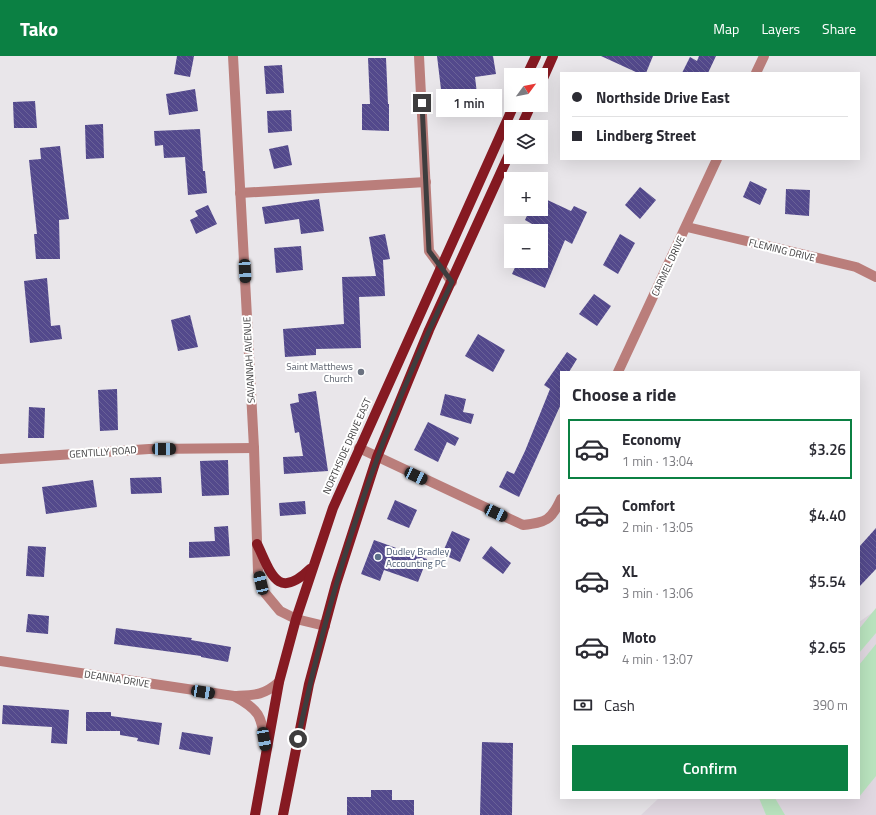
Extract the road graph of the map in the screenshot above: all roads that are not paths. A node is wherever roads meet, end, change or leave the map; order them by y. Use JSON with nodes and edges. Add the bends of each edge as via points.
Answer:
{"nodes":[{"id":1,"x":233,"y":56,"type":"edge"},
{"id":2,"x":419,"y":56,"type":"edge"},
{"id":3,"x":536,"y":56,"type":"edge"},
{"id":4,"x":553,"y":56,"type":"edge"},
{"id":5,"x":764,"y":56,"type":"edge"},
{"id":6,"x":530,"y":68,"type":"edge"},
{"id":7,"x":548,"y":68,"type":"edge"},
{"id":8,"x":756,"y":72,"type":"edge"},
{"id":9,"x":511,"y":112,"type":"edge"},
{"id":10,"x":717,"y":160,"type":"edge"},
{"id":11,"x":505,"y":164,"type":"edge"},
{"id":12,"x":426,"y":182,"type":"junction"},
{"id":13,"x":240,"y":193,"type":"junction"},
{"id":14,"x":686,"y":227,"type":"junction"},
{"id":15,"x":441,"y":267,"type":"junction"},
{"id":16,"x":876,"y":277,"type":"edge"},
{"id":17,"x":452,"y":282,"type":"junction"},
{"id":18,"x":618,"y":371,"type":"edge"},
{"id":19,"x":254,"y":448,"type":"junction"},
{"id":20,"x":359,"y":448,"type":"junction"},
{"id":21,"x":377,"y":457,"type":"junction"},
{"id":22,"x":0,"y":459,"type":"edge"},
{"id":23,"x":560,"y":502,"type":"edge"},
{"id":24,"x":257,"y":544,"type":"junction"},
{"id":25,"x":312,"y":568,"type":"junction"},
{"id":26,"x":296,"y":619,"type":"junction"},
{"id":27,"x":325,"y":626,"type":"junction"},
{"id":28,"x":0,"y":661,"type":"edge"},
{"id":29,"x":278,"y":682,"type":"junction"},
{"id":30,"x":234,"y":696,"type":"junction"},
{"id":31,"x":266,"y":747,"type":"junction"},
{"id":32,"x":255,"y":815,"type":"edge"},
{"id":33,"x":283,"y":815,"type":"edge"}],
"edges":[{"from":1,"to":13,"type":"street","name":"SAVANNAH AVENUE"},
{"from":2,"to":12,"type":"street"},
{"from":3,"to":6,"type":"main road"},
{"from":4,"to":7,"type":"main road"},
{"from":5,"to":8,"type":"street"},
{"from":9,"to":15,"type":"main road","name":"NORTHSIDE DRIVE EAST"},
{"from":10,"to":14,"type":"street","name":"CARMEL DRIVE"},
{"from":11,"to":17,"type":"main road"},
{"from":12,"to":13,"type":"street"},
{"from":12,"to":15,"type":"street","via":[[429,251]]},
{"from":13,"to":19,"type":"street","name":"SAVANNAH AVENUE"},
{"from":14,"to":16,"type":"street","name":"FLEMING DRIVE","via":[[856,267]]},
{"from":14,"to":18,"type":"street","name":"CARMEL DRIVE"},
{"from":15,"to":17,"type":"street"},
{"from":15,"to":20,"type":"main road","name":"NORTHSIDE DRIVE EAST"},
{"from":17,"to":21,"type":"main road","via":[[429,330]]},
{"from":19,"to":22,"type":"street","name":"GENTILLY ROAD","via":[[149,449]]},
{"from":19,"to":24,"type":"street","name":"SAVANNAH AVENUE"},
{"from":20,"to":21,"type":"street"},
{"from":20,"to":25,"type":"main road","name":"NORTHSIDE DRIVE EAST","via":[[333,508]]},
{"from":21,"to":23,"type":"street","via":[[523,525],[542,522],[555,514]]},
{"from":21,"to":27,"type":"main road"},
{"from":24,"to":25,"type":"main road","via":[[273,576],[279,582],[295,583]]},
{"from":24,"to":26,"type":"street","name":"SAVANNAH AVENUE","via":[[258,572],[265,593],[280,611]]},
{"from":25,"to":26,"type":"main road","name":"NORTHSIDE DRIVE EAST"},
{"from":26,"to":27,"type":"street","name":"SAVANNAH AVENUE"},
{"from":26,"to":29,"type":"main road","name":"NORTHSIDE DRIVE EAST"},
{"from":27,"to":33,"type":"main road","via":[[309,684]]},
{"from":28,"to":30,"type":"street","name":"DEANNA DRIVE"},
{"from":29,"to":30,"type":"street","name":"DEANNA DRIVE","via":[[268,692]]},
{"from":29,"to":31,"type":"main road","name":"NORTHSIDE DRIVE EAST"},
{"from":30,"to":31,"type":"street","name":"DEANNA DRIVE","via":[[258,712]]},
{"from":31,"to":32,"type":"main road","name":"NORTHSIDE DRIVE EAST"}]}
